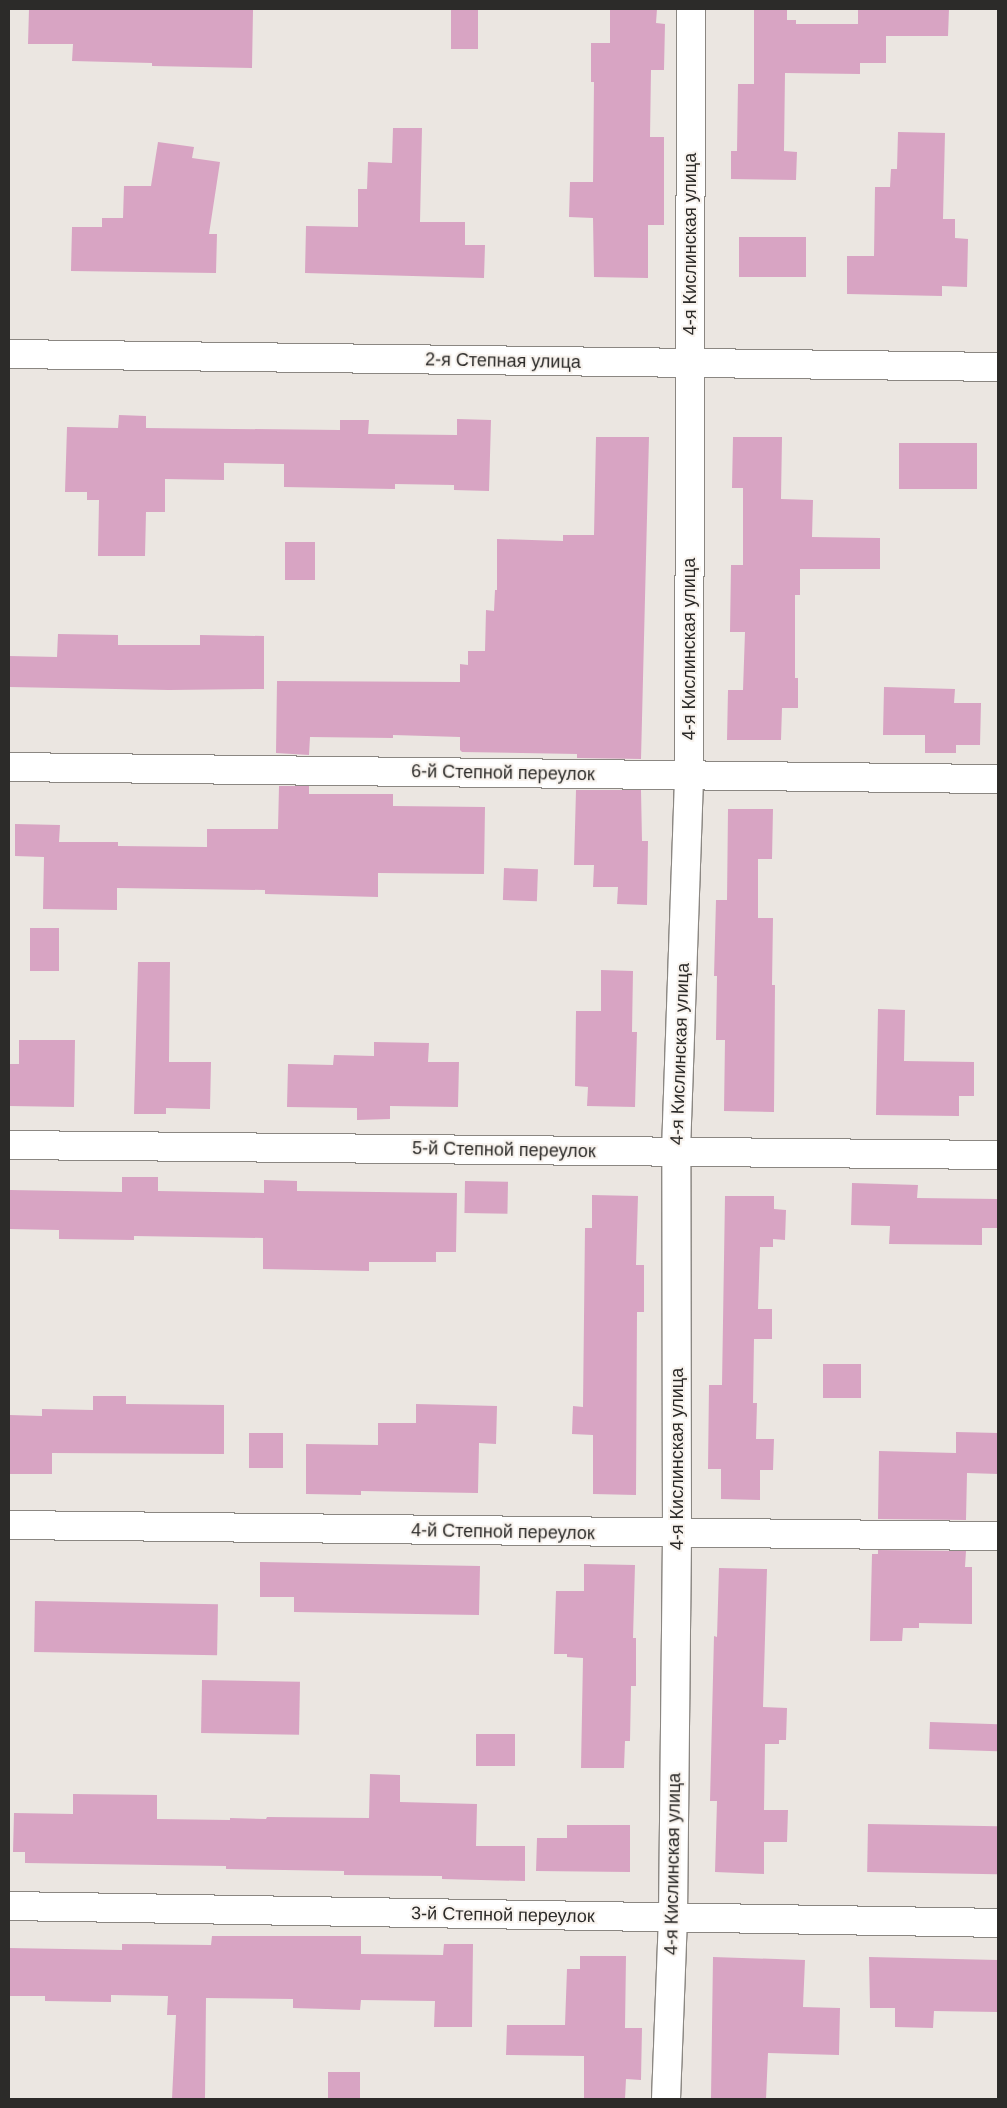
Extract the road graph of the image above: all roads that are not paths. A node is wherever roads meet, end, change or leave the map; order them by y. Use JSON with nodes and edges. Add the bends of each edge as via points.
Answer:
{"nodes":[{"id":1,"x":691,"y":9,"type":"edge"},
{"id":2,"x":9,"y":354,"type":"edge"},
{"id":3,"x":690,"y":364,"type":"junction"},
{"id":4,"x":998,"y":367,"type":"edge"},
{"id":5,"x":9,"y":767,"type":"edge"},
{"id":6,"x":689,"y":775,"type":"junction"},
{"id":7,"x":998,"y":779,"type":"edge"},
{"id":8,"x":9,"y":1145,"type":"edge"},
{"id":9,"x":676,"y":1152,"type":"junction"},
{"id":10,"x":998,"y":1155,"type":"edge"},
{"id":11,"x":9,"y":1525,"type":"edge"},
{"id":12,"x":677,"y":1534,"type":"junction"},
{"id":13,"x":998,"y":1536,"type":"edge"},
{"id":14,"x":9,"y":1906,"type":"edge"},
{"id":15,"x":673,"y":1918,"type":"junction"},
{"id":16,"x":998,"y":1923,"type":"edge"},
{"id":17,"x":666,"y":2099,"type":"edge"}],
"edges":[{"from":1,"to":3,"type":"street","name":"4-я Кислинская улица"},
{"from":2,"to":3,"type":"street","name":"2-я Степная улица"},
{"from":3,"to":4,"type":"street","name":"2-я Степная улица"},
{"from":3,"to":6,"type":"street","name":"4-я Кислинская улица"},
{"from":5,"to":6,"type":"street","name":"6-й Степной переулок"},
{"from":6,"to":7,"type":"street","name":"6-й Степной переулок"},
{"from":6,"to":9,"type":"street","name":"4-я Кислинская улица"},
{"from":8,"to":9,"type":"street","name":"5-й Степной переулок"},
{"from":9,"to":10,"type":"street","name":"5-й Степной переулок"},
{"from":9,"to":12,"type":"street","name":"4-я Кислинская улица"},
{"from":11,"to":12,"type":"street","name":"4-й Степной переулок"},
{"from":12,"to":13,"type":"street","name":"4-й Степной переулок"},
{"from":12,"to":15,"type":"street","name":"4-я Кислинская улица"},
{"from":14,"to":15,"type":"street","name":"3-й Степной переулок"},
{"from":15,"to":16,"type":"street","name":"3-й Степной переулок"},
{"from":15,"to":17,"type":"street","name":"4-я Кислинская улица"}]}
